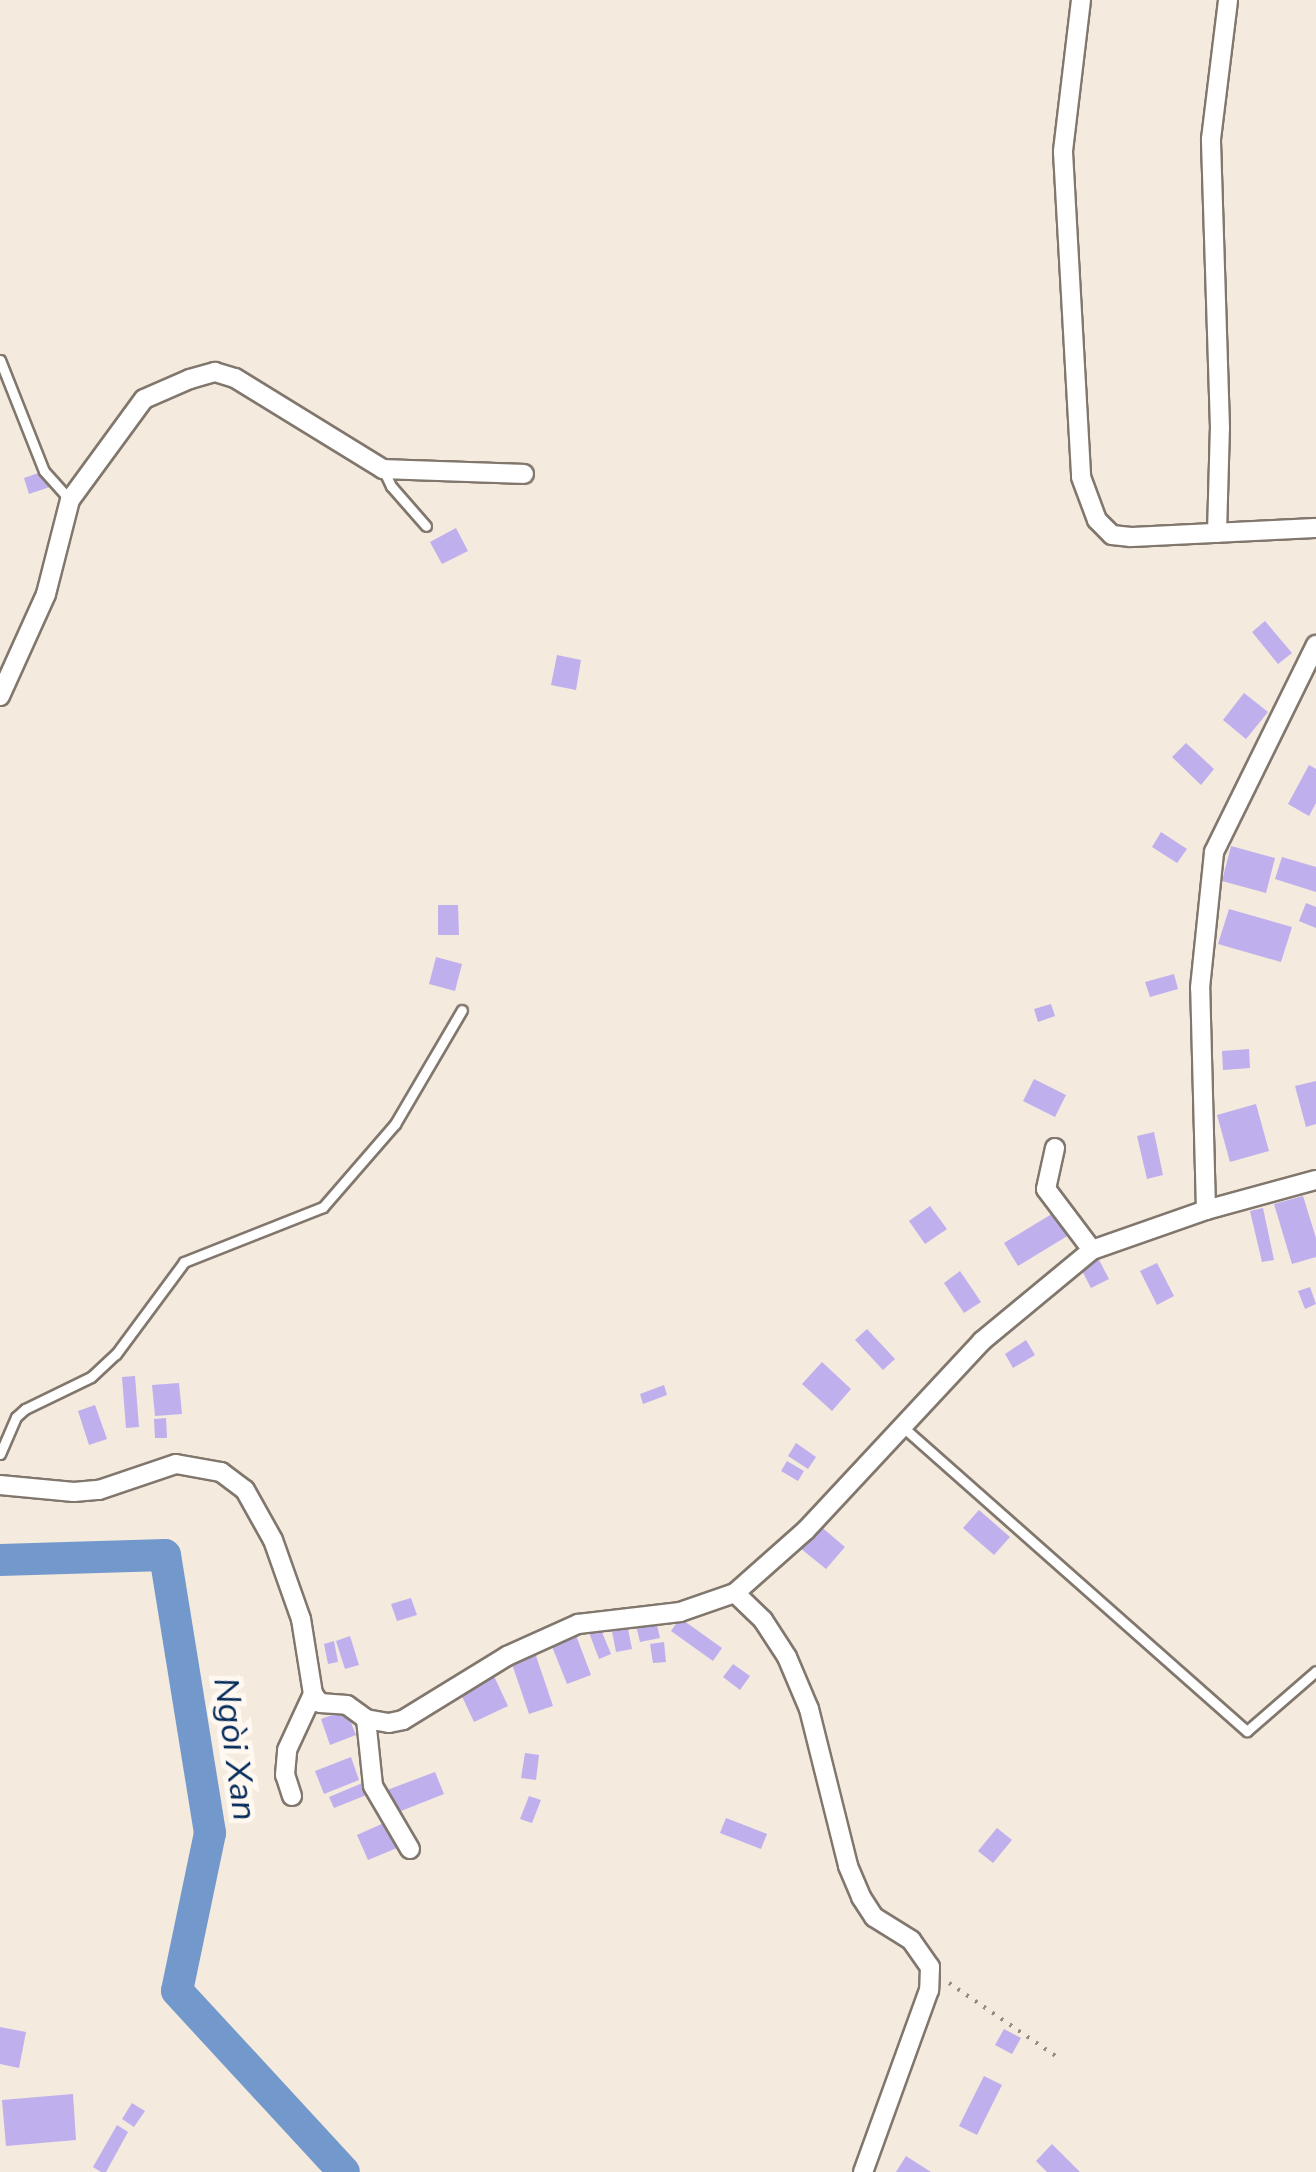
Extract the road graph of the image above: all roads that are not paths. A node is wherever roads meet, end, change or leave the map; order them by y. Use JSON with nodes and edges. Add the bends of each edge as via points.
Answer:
{"nodes":[{"id":1,"x":1081,"y":0,"type":"edge"},
{"id":2,"x":1228,"y":0,"type":"edge"},
{"id":3,"x":0,"y":360,"type":"edge"},
{"id":4,"x":383,"y":469,"type":"junction"},
{"id":5,"x":524,"y":474,"type":"dead end"},
{"id":6,"x":70,"y":500,"type":"junction"},
{"id":7,"x":426,"y":526,"type":"dead end"},
{"id":8,"x":1316,"y":528,"type":"edge"},
{"id":9,"x":1217,"y":533,"type":"junction"},
{"id":10,"x":1316,"y":645,"type":"edge"},
{"id":11,"x":0,"y":696,"type":"edge"},
{"id":12,"x":462,"y":1010,"type":"dead end"},
{"id":13,"x":1055,"y":1148,"type":"dead end"},
{"id":14,"x":1316,"y":1180,"type":"edge"},
{"id":15,"x":1206,"y":1210,"type":"junction"},
{"id":16,"x":1092,"y":1250,"type":"junction"},
{"id":17,"x":904,"y":1427,"type":"junction"},
{"id":18,"x":0,"y":1454,"type":"edge"},
{"id":19,"x":0,"y":1485,"type":"edge"},
{"id":20,"x":736,"y":1593,"type":"junction"},
{"id":21,"x":1316,"y":1671,"type":"edge"},
{"id":22,"x":314,"y":1694,"type":"junction"},
{"id":23,"x":366,"y":1719,"type":"junction"},
{"id":24,"x":292,"y":1796,"type":"dead end"},
{"id":25,"x":410,"y":1849,"type":"dead end"},
{"id":26,"x":863,"y":2172,"type":"edge"}],
"edges":[{"from":1,"to":9,"type":"street","via":[[1063,152],[1081,477],[1097,520],[1112,535]]},
{"from":2,"to":9,"type":"street","via":[[1211,139]]},
{"from":3,"to":6,"type":"lane","via":[[44,471]]},
{"from":4,"to":5,"type":"street"},
{"from":4,"to":6,"type":"street","via":[[215,372],[144,400]]},
{"from":4,"to":7,"type":"lane"},
{"from":6,"to":11,"type":"street","via":[[46,594]]},
{"from":8,"to":9,"type":"street"},
{"from":10,"to":15,"type":"street","via":[[1214,852],[1200,988]]},
{"from":12,"to":18,"type":"lane","via":[[395,1124],[323,1207],[184,1262],[116,1354],[91,1376],[25,1409]]},
{"from":13,"to":16,"type":"street","via":[[1046,1189]]},
{"from":14,"to":15,"type":"street"},
{"from":15,"to":16,"type":"street"},
{"from":16,"to":17,"type":"street","via":[[982,1341]]},
{"from":17,"to":20,"type":"street"},
{"from":17,"to":21,"type":"lane","via":[[1247,1732]]},
{"from":19,"to":22,"type":"street","via":[[99,1490],[176,1464],[209,1467],[232,1480],[256,1506],[284,1566],[302,1619]]},
{"from":20,"to":23,"type":"street","via":[[680,1612],[578,1624],[507,1656],[403,1720]]},
{"from":20,"to":26,"type":"street","via":[[787,1657],[809,1709],[861,1897],[930,1967],[928,1990]]},
{"from":22,"to":23,"type":"street","via":[[320,1703],[347,1704]]},
{"from":22,"to":24,"type":"street","via":[[287,1750],[284,1775]]},
{"from":23,"to":25,"type":"street","via":[[372,1786]]}]}
